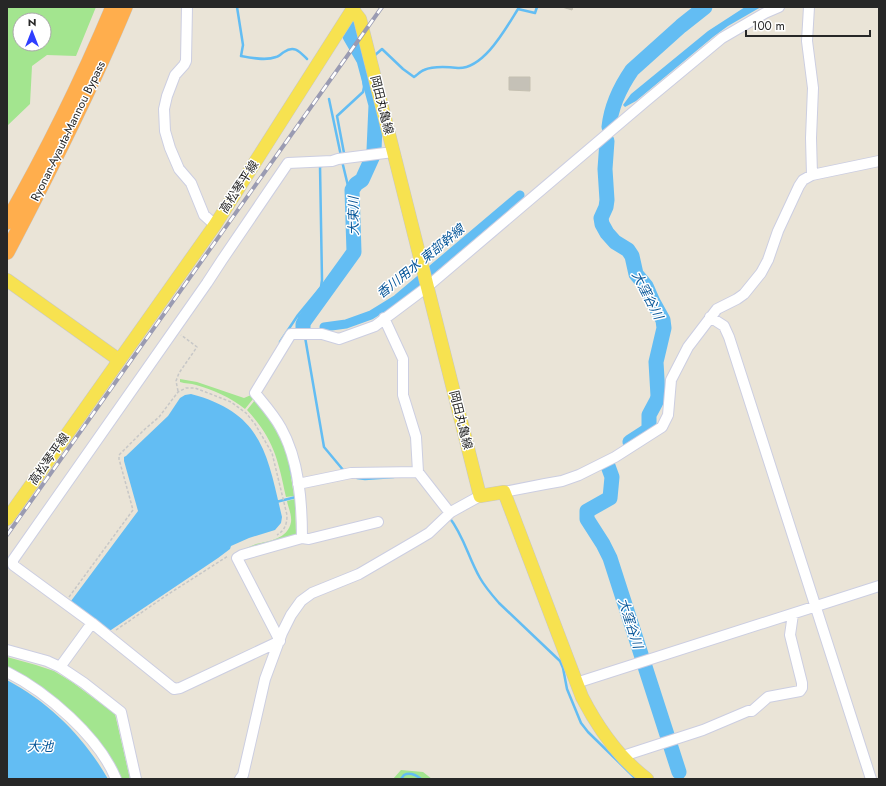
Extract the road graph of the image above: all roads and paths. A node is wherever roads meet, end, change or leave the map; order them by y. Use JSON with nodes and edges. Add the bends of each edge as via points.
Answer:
{"nodes":[{"id":1,"x":113,"y":7,"type":"edge"},
{"id":2,"x":125,"y":7,"type":"edge"},
{"id":3,"x":187,"y":7,"type":"edge"},
{"id":4,"x":779,"y":7,"type":"edge"},
{"id":5,"x":809,"y":7,"type":"edge"},
{"id":6,"x":354,"y":8,"type":"edge"},
{"id":7,"x":393,"y":152,"type":"junction"},
{"id":8,"x":879,"y":161,"type":"edge"},
{"id":9,"x":812,"y":175,"type":"junction"},
{"id":10,"x":7,"y":222,"type":"edge"},
{"id":11,"x":215,"y":225,"type":"junction"},
{"id":12,"x":7,"y":252,"type":"edge"},
{"id":13,"x":425,"y":279,"type":"junction"},
{"id":14,"x":7,"y":280,"type":"edge"},
{"id":15,"x":710,"y":317,"type":"junction"},
{"id":16,"x":384,"y":318,"type":"junction"},
{"id":17,"x":174,"y":330,"type":"junction"},
{"id":18,"x":119,"y":360,"type":"junction"},
{"id":19,"x":178,"y":392,"type":"junction"},
{"id":20,"x":418,"y":472,"type":"junction"},
{"id":21,"x":298,"y":484,"type":"junction"},
{"id":22,"x":504,"y":492,"type":"junction"},
{"id":23,"x":480,"y":496,"type":"junction"},
{"id":24,"x":448,"y":515,"type":"junction"},
{"id":25,"x":7,"y":519,"type":"edge"},
{"id":26,"x":378,"y":522,"type":"dead end"},
{"id":27,"x":272,"y":537,"type":"dead end"},
{"id":28,"x":302,"y":538,"type":"junction"},
{"id":29,"x":230,"y":554,"type":"dead end"},
{"id":30,"x":879,"y":586,"type":"edge"},
{"id":31,"x":65,"y":603,"type":"junction"},
{"id":32,"x":816,"y":607,"type":"junction"},
{"id":33,"x":793,"y":614,"type":"junction"},
{"id":34,"x":92,"y":623,"type":"junction"},
{"id":35,"x":108,"y":636,"type":"junction"},
{"id":36,"x":280,"y":641,"type":"junction"},
{"id":37,"x":7,"y":650,"type":"edge"},
{"id":38,"x":60,"y":667,"type":"junction"},
{"id":39,"x":7,"y":672,"type":"edge"},
{"id":40,"x":576,"y":683,"type":"junction"},
{"id":41,"x":623,"y":756,"type":"junction"},
{"id":42,"x":643,"y":778,"type":"edge"},
{"id":43,"x":116,"y":779,"type":"edge"},
{"id":44,"x":136,"y":779,"type":"edge"},
{"id":45,"x":240,"y":779,"type":"edge"},
{"id":46,"x":872,"y":779,"type":"edge"}],
"edges":[{"from":1,"to":10,"type":"highway","name":"Ryonan-Ayauta-Mannou Bypass","via":[[90,63],[41,162]]},
{"from":2,"to":12,"type":"highway","name":"Ryonan-Ayauta-Mannou Bypass","via":[[97,74]]},
{"from":3,"to":11,"type":"street","via":[[186,61],[175,75],[167,96],[164,109],[165,131],[179,169],[191,183],[204,215]]},
{"from":4,"to":13,"type":"street","via":[[758,16],[722,38],[535,194]]},
{"from":5,"to":9,"type":"street","via":[[807,41],[813,88]]},
{"from":6,"to":7,"type":"main road","name":"岡田丸亀線","via":[[360,19]]},
{"from":6,"to":11,"type":"main road","name":"高松琴平線"},
{"from":7,"to":13,"type":"main road","name":"岡田丸亀線"},
{"from":7,"to":17,"type":"street","via":[[332,161],[288,163]]},
{"from":8,"to":9,"type":"street"},
{"from":9,"to":15,"type":"street","via":[[799,186],[762,273],[744,294],[717,309]]},
{"from":11,"to":18,"type":"main road","name":"高松琴平線"},
{"from":13,"to":16,"type":"street"},
{"from":13,"to":23,"type":"main road","name":"岡田丸亀線"},
{"from":14,"to":18,"type":"main road"},
{"from":15,"to":22,"type":"street","via":[[688,347],[674,373],[668,415],[662,427],[615,457],[578,475],[551,484]]},
{"from":15,"to":32,"type":"street","via":[[724,326],[729,337]]},
{"from":16,"to":20,"type":"street","via":[[403,359],[403,395],[416,437]]},
{"from":16,"to":21,"type":"street","via":[[375,326],[339,339],[322,334],[291,334],[255,393],[281,428],[291,450]]},
{"from":17,"to":19,"type":"path","via":[[196,347],[179,373],[176,381]]},
{"from":17,"to":31,"type":"street","via":[[13,560],[12,565]]},
{"from":18,"to":25,"type":"main road","name":"高松琴平線"},
{"from":19,"to":27,"type":"path","via":[[186,388],[195,388],[231,402],[246,413],[255,424],[272,453],[287,515],[283,531]]},
{"from":19,"to":31,"type":"path","via":[[159,417],[119,455],[133,510]]},
{"from":20,"to":21,"type":"street","via":[[348,474]]},
{"from":20,"to":24,"type":"street"},
{"from":21,"to":28,"type":"street"},
{"from":22,"to":23,"type":"main road"},
{"from":22,"to":40,"type":"main road"},
{"from":23,"to":24,"type":"street"},
{"from":24,"to":36,"type":"street","via":[[429,533],[359,574],[306,597],[294,610]]},
{"from":26,"to":28,"type":"street","via":[[309,539]]},
{"from":28,"to":36,"type":"street","via":[[237,558]]},
{"from":29,"to":35,"type":"path"},
{"from":30,"to":32,"type":"street"},
{"from":31,"to":34,"type":"street"},
{"from":32,"to":33,"type":"street"},
{"from":32,"to":46,"type":"street"},
{"from":33,"to":40,"type":"street"},
{"from":33,"to":41,"type":"street","via":[[790,635],[802,683],[800,691],[768,697],[752,711]]},
{"from":34,"to":35,"type":"street"},
{"from":34,"to":38,"type":"street"},
{"from":35,"to":36,"type":"street","via":[[174,689]]},
{"from":36,"to":45,"type":"street","via":[[265,679]]},
{"from":37,"to":38,"type":"street"},
{"from":38,"to":44,"type":"street","via":[[121,712]]},
{"from":39,"to":43,"type":"street","via":[[48,698],[70,718],[93,742]]},
{"from":40,"to":41,"type":"main road","via":[[592,716]]},
{"from":41,"to":42,"type":"main road"}]}
